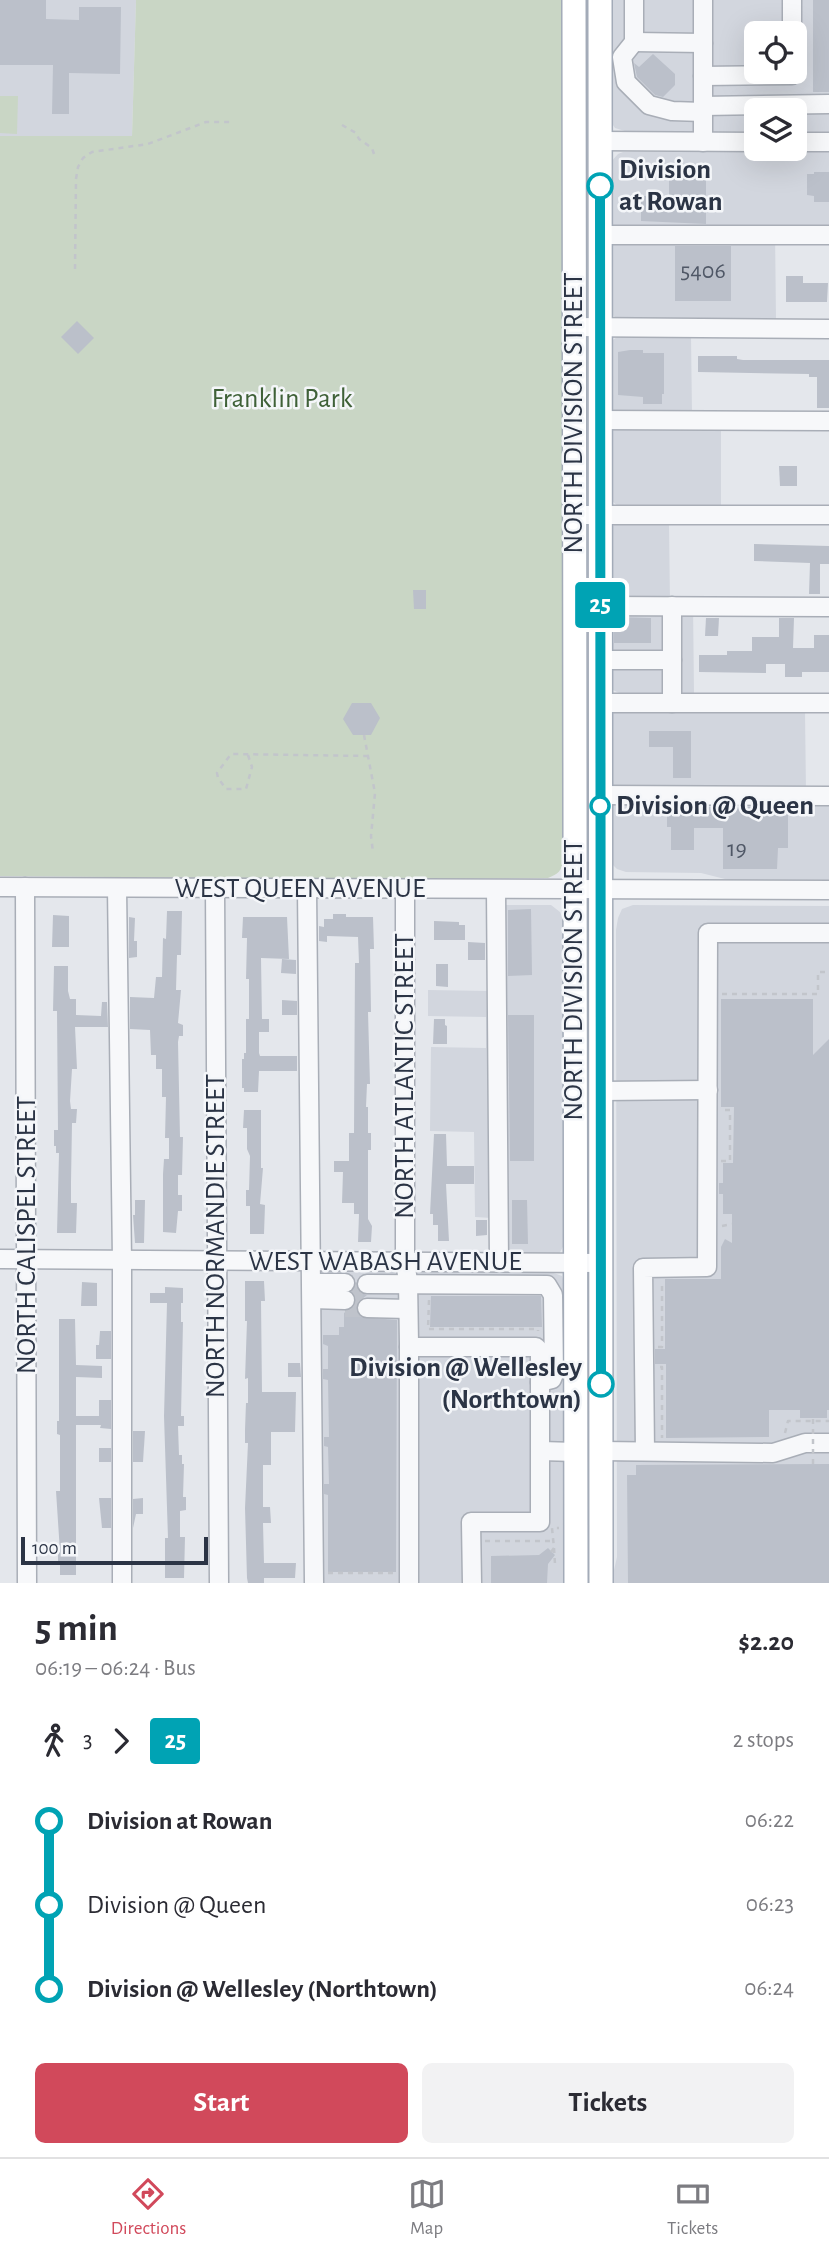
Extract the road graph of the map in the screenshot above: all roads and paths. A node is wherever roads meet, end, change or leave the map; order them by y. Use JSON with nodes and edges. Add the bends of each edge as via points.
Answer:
{"nodes":[{"id":1,"x":574,"y":0,"type":"edge"},
{"id":2,"x":600,"y":0,"type":"edge"},
{"id":3,"x":635,"y":0,"type":"edge"},
{"id":4,"x":703,"y":0,"type":"edge"},
{"id":5,"x":792,"y":0,"type":"edge"},
{"id":6,"x":792,"y":21,"type":"edge"},
{"id":7,"x":634,"y":42,"type":"junction"},
{"id":8,"x":703,"y":43,"type":"junction"},
{"id":9,"x":744,"y":75,"type":"edge"},
{"id":10,"x":703,"y":76,"type":"junction"},
{"id":11,"x":829,"y":104,"type":"edge"},
{"id":12,"x":807,"y":106,"type":"edge"},
{"id":13,"x":703,"y":109,"type":"junction"},
{"id":14,"x":744,"y":109,"type":"edge"},
{"id":15,"x":232,"y":122,"type":"dead end"},
{"id":16,"x":342,"y":125,"type":"dead end"},
{"id":17,"x":574,"y":141,"type":"junction"},
{"id":18,"x":600,"y":141,"type":"junction"},
{"id":19,"x":703,"y":142,"type":"junction"},
{"id":20,"x":744,"y":142,"type":"edge"},
{"id":21,"x":807,"y":142,"type":"edge"},
{"id":22,"x":829,"y":142,"type":"edge"},
{"id":23,"x":374,"y":154,"type":"dead end"},
{"id":24,"x":600,"y":235,"type":"junction"},
{"id":25,"x":829,"y":235,"type":"edge"},
{"id":26,"x":75,"y":269,"type":"dead end"},
{"id":27,"x":575,"y":327,"type":"junction"},
{"id":28,"x":600,"y":328,"type":"junction"},
{"id":29,"x":829,"y":329,"type":"edge"},
{"id":30,"x":600,"y":421,"type":"junction"},
{"id":31,"x":829,"y":421,"type":"edge"},
{"id":32,"x":574,"y":515,"type":"junction"},
{"id":33,"x":600,"y":516,"type":"junction"},
{"id":34,"x":829,"y":516,"type":"edge"},
{"id":35,"x":600,"y":606,"type":"junction"},
{"id":36,"x":672,"y":607,"type":"junction"},
{"id":37,"x":829,"y":607,"type":"edge"},
{"id":38,"x":600,"y":660,"type":"junction"},
{"id":39,"x":672,"y":660,"type":"junction"},
{"id":40,"x":600,"y":703,"type":"junction"},
{"id":41,"x":672,"y":703,"type":"junction"},
{"id":42,"x":829,"y":703,"type":"edge"},
{"id":43,"x":363,"y":735,"type":"dead end"},
{"id":44,"x":248,"y":755,"type":"junction"},
{"id":45,"x":368,"y":756,"type":"junction"},
{"id":46,"x":600,"y":795,"type":"junction"},
{"id":47,"x":829,"y":796,"type":"edge"},
{"id":48,"x":373,"y":852,"type":"dead end"},
{"id":49,"x":0,"y":887,"type":"edge"},
{"id":50,"x":25,"y":887,"type":"junction"},
{"id":51,"x":117,"y":888,"type":"junction"},
{"id":52,"x":215,"y":888,"type":"junction"},
{"id":53,"x":307,"y":889,"type":"junction"},
{"id":54,"x":405,"y":890,"type":"junction"},
{"id":55,"x":496,"y":890,"type":"junction"},
{"id":56,"x":575,"y":890,"type":"junction"},
{"id":57,"x":601,"y":890,"type":"junction"},
{"id":58,"x":829,"y":890,"type":"edge"},
{"id":59,"x":829,"y":933,"type":"edge"},
{"id":60,"x":708,"y":1090,"type":"junction"},
{"id":61,"x":601,"y":1091,"type":"junction"},
{"id":62,"x":732,"y":1224,"type":"dead end"},
{"id":63,"x":719,"y":1228,"type":"dead end"},
{"id":64,"x":0,"y":1259,"type":"edge"},
{"id":65,"x":28,"y":1259,"type":"junction"},
{"id":66,"x":122,"y":1260,"type":"junction"},
{"id":67,"x":216,"y":1261,"type":"junction"},
{"id":68,"x":312,"y":1261,"type":"junction"},
{"id":69,"x":405,"y":1262,"type":"junction"},
{"id":70,"x":499,"y":1262,"type":"junction"},
{"id":71,"x":574,"y":1263,"type":"junction"},
{"id":72,"x":601,"y":1263,"type":"junction"},
{"id":73,"x":429,"y":1289,"type":"dead end"},
{"id":74,"x":312,"y":1295,"type":"junction"},
{"id":75,"x":408,"y":1296,"type":"junction"},
{"id":76,"x":538,"y":1339,"type":"dead end"},
{"id":77,"x":409,"y":1347,"type":"junction"},
{"id":78,"x":540,"y":1382,"type":"junction"},
{"id":79,"x":814,"y":1420,"type":"junction"},
{"id":80,"x":788,"y":1421,"type":"dead end"},
{"id":81,"x":829,"y":1421,"type":"edge"},
{"id":82,"x":829,"y":1443,"type":"edge"},
{"id":83,"x":541,"y":1451,"type":"junction"},
{"id":84,"x":601,"y":1451,"type":"junction"},
{"id":85,"x":645,"y":1451,"type":"junction"},
{"id":86,"x":575,"y":1452,"type":"junction"},
{"id":87,"x":813,"y":1464,"type":"dead end"},
{"id":88,"x":562,"y":1527,"type":"dead end"},
{"id":89,"x":471,"y":1541,"type":"junction"},
{"id":90,"x":552,"y":1541,"type":"junction"},
{"id":91,"x":555,"y":1564,"type":"dead end"},
{"id":92,"x":403,"y":1577,"type":"edge"},
{"id":93,"x":314,"y":1578,"type":"edge"},
{"id":94,"x":27,"y":1583,"type":"edge"},
{"id":95,"x":122,"y":1583,"type":"edge"},
{"id":96,"x":219,"y":1583,"type":"edge"},
{"id":97,"x":472,"y":1583,"type":"edge"},
{"id":98,"x":576,"y":1583,"type":"edge"},
{"id":99,"x":601,"y":1583,"type":"edge"}],
"edges":[{"from":1,"to":17,"type":"main road","name":"NORTH DIVISION STREET"},
{"from":2,"to":18,"type":"main road","name":"NORTH DIVISION STREET"},
{"from":3,"to":7,"type":"street"},
{"from":4,"to":8,"type":"street"},
{"from":5,"to":6,"type":"street"},
{"from":7,"to":8,"type":"street"},
{"from":7,"to":13,"type":"street","via":[[622,57],[626,82],[649,105],[672,111]]},
{"from":8,"to":10,"type":"street"},
{"from":9,"to":10,"type":"street"},
{"from":10,"to":13,"type":"street"},
{"from":11,"to":12,"type":"street"},
{"from":13,"to":14,"type":"street"},
{"from":13,"to":19,"type":"street"},
{"from":15,"to":26,"type":"path","via":[[197,124],[148,144],[92,152],[83,158],[76,178]]},
{"from":16,"to":23,"type":"path","via":[[356,132]]},
{"from":17,"to":18,"type":"main road"},
{"from":17,"to":27,"type":"main road","name":"NORTH DIVISION STREET"},
{"from":18,"to":19,"type":"street"},
{"from":18,"to":24,"type":"main road","name":"NORTH DIVISION STREET"},
{"from":19,"to":20,"type":"street"},
{"from":21,"to":22,"type":"street"},
{"from":24,"to":25,"type":"street"},
{"from":24,"to":28,"type":"main road","name":"NORTH DIVISION STREET"},
{"from":27,"to":28,"type":"street"},
{"from":27,"to":32,"type":"main road","name":"NORTH DIVISION STREET"},
{"from":28,"to":29,"type":"street"},
{"from":28,"to":30,"type":"main road","name":"NORTH DIVISION STREET"},
{"from":30,"to":31,"type":"street"},
{"from":30,"to":33,"type":"main road","name":"NORTH DIVISION STREET"},
{"from":32,"to":33,"type":"street"},
{"from":32,"to":56,"type":"main road","name":"NORTH DIVISION STREET"},
{"from":33,"to":34,"type":"street"},
{"from":33,"to":35,"type":"main road","name":"NORTH DIVISION STREET"},
{"from":35,"to":36,"type":"street"},
{"from":35,"to":38,"type":"main road","name":"NORTH DIVISION STREET"},
{"from":36,"to":37,"type":"street"},
{"from":36,"to":39,"type":"street"},
{"from":38,"to":39,"type":"street"},
{"from":38,"to":40,"type":"main road","name":"NORTH DIVISION STREET"},
{"from":39,"to":41,"type":"street"},
{"from":40,"to":41,"type":"street"},
{"from":40,"to":46,"type":"main road","name":"NORTH DIVISION STREET"},
{"from":41,"to":42,"type":"street"},
{"from":43,"to":45,"type":"path"},
{"from":44,"to":44,"type":"path","via":[[231,754],[218,769],[226,789],[246,789],[252,767]]},
{"from":44,"to":45,"type":"path"},
{"from":45,"to":48,"type":"path","via":[[375,793]]},
{"from":46,"to":47,"type":"street"},
{"from":46,"to":57,"type":"main road","name":"NORTH DIVISION STREET"},
{"from":49,"to":50,"type":"street","name":"WEST QUEEN AVENUE"},
{"from":50,"to":51,"type":"street","name":"WEST QUEEN AVENUE"},
{"from":50,"to":65,"type":"street","name":"NORTH CALISPEL STREET"},
{"from":51,"to":52,"type":"street","name":"WEST QUEEN AVENUE"},
{"from":51,"to":66,"type":"street"},
{"from":52,"to":53,"type":"street","name":"WEST QUEEN AVENUE"},
{"from":52,"to":67,"type":"street","name":"NORTH NORMANDIE STREET"},
{"from":53,"to":54,"type":"street","name":"WEST QUEEN AVENUE"},
{"from":53,"to":68,"type":"street"},
{"from":54,"to":55,"type":"street","name":"WEST QUEEN AVENUE"},
{"from":54,"to":69,"type":"street","name":"NORTH ATLANTIC STREET"},
{"from":55,"to":56,"type":"street","name":"WEST QUEEN AVENUE"},
{"from":55,"to":70,"type":"street"},
{"from":56,"to":57,"type":"street","name":"WEST QUEEN AVENUE"},
{"from":56,"to":71,"type":"main road","name":"NORTH DIVISION STREET"},
{"from":57,"to":58,"type":"street","name":"WEST QUEEN AVENUE"},
{"from":57,"to":61,"type":"main road","name":"NORTH DIVISION STREET"},
{"from":59,"to":60,"type":"street","via":[[708,933]]},
{"from":60,"to":61,"type":"street"},
{"from":60,"to":85,"type":"street","via":[[707,1267],[643,1268]]},
{"from":61,"to":72,"type":"main road","name":"NORTH DIVISION STREET"},
{"from":62,"to":63,"type":"path"},
{"from":64,"to":65,"type":"street","name":"WEST WABASH AVENUE"},
{"from":65,"to":66,"type":"street","name":"WEST WABASH AVENUE"},
{"from":65,"to":94,"type":"street","name":"NORTH CALISPEL STREET"},
{"from":66,"to":67,"type":"street","name":"WEST WABASH AVENUE"},
{"from":66,"to":95,"type":"street"},
{"from":67,"to":68,"type":"street","name":"WEST WABASH AVENUE"},
{"from":67,"to":96,"type":"street","name":"NORTH NORMANDIE STREET"},
{"from":68,"to":69,"type":"street","name":"WEST WABASH AVENUE"},
{"from":68,"to":74,"type":"street"},
{"from":69,"to":70,"type":"street","name":"WEST WABASH AVENUE"},
{"from":69,"to":75,"type":"street","name":"NORTH ATLANTIC STREET"},
{"from":70,"to":71,"type":"street","name":"WEST WABASH AVENUE"},
{"from":71,"to":72,"type":"street","name":"WEST WABASH AVENUE"},
{"from":71,"to":86,"type":"main road","name":"NORTH DIVISION STREET"},
{"from":72,"to":84,"type":"main road","name":"NORTH DIVISION STREET"},
{"from":73,"to":76,"type":"path","via":[[428,1329],[538,1329]]},
{"from":74,"to":74,"type":"street","via":[[345,1296]]},
{"from":74,"to":93,"type":"street"},
{"from":75,"to":75,"type":"street","via":[[368,1296]]},
{"from":75,"to":77,"type":"street","name":"NORTH ATLANTIC STREET"},
{"from":75,"to":78,"type":"street","via":[[547,1285],[553,1295],[554,1374],[548,1382]]},
{"from":77,"to":78,"type":"street","via":[[536,1347],[540,1351]]},
{"from":77,"to":92,"type":"street","name":"NORTH ATLANTIC STREET"},
{"from":78,"to":83,"type":"street"},
{"from":79,"to":80,"type":"path"},
{"from":79,"to":81,"type":"path"},
{"from":79,"to":87,"type":"path","bridge":true},
{"from":82,"to":85,"type":"street","via":[[805,1443],[774,1453]]},
{"from":83,"to":86,"type":"street"},
{"from":83,"to":89,"type":"street","via":[[540,1522],[471,1522]]},
{"from":84,"to":85,"type":"street"},
{"from":84,"to":99,"type":"main road","name":"NORTH DIVISION STREET"},
{"from":86,"to":98,"type":"main road","name":"NORTH DIVISION STREET"},
{"from":88,"to":90,"type":"path","via":[[551,1528]]},
{"from":89,"to":90,"type":"path"},
{"from":89,"to":97,"type":"street"},
{"from":90,"to":91,"type":"path"},
{"from":92,"to":93,"type":"path","via":[[396,1573]]}]}
